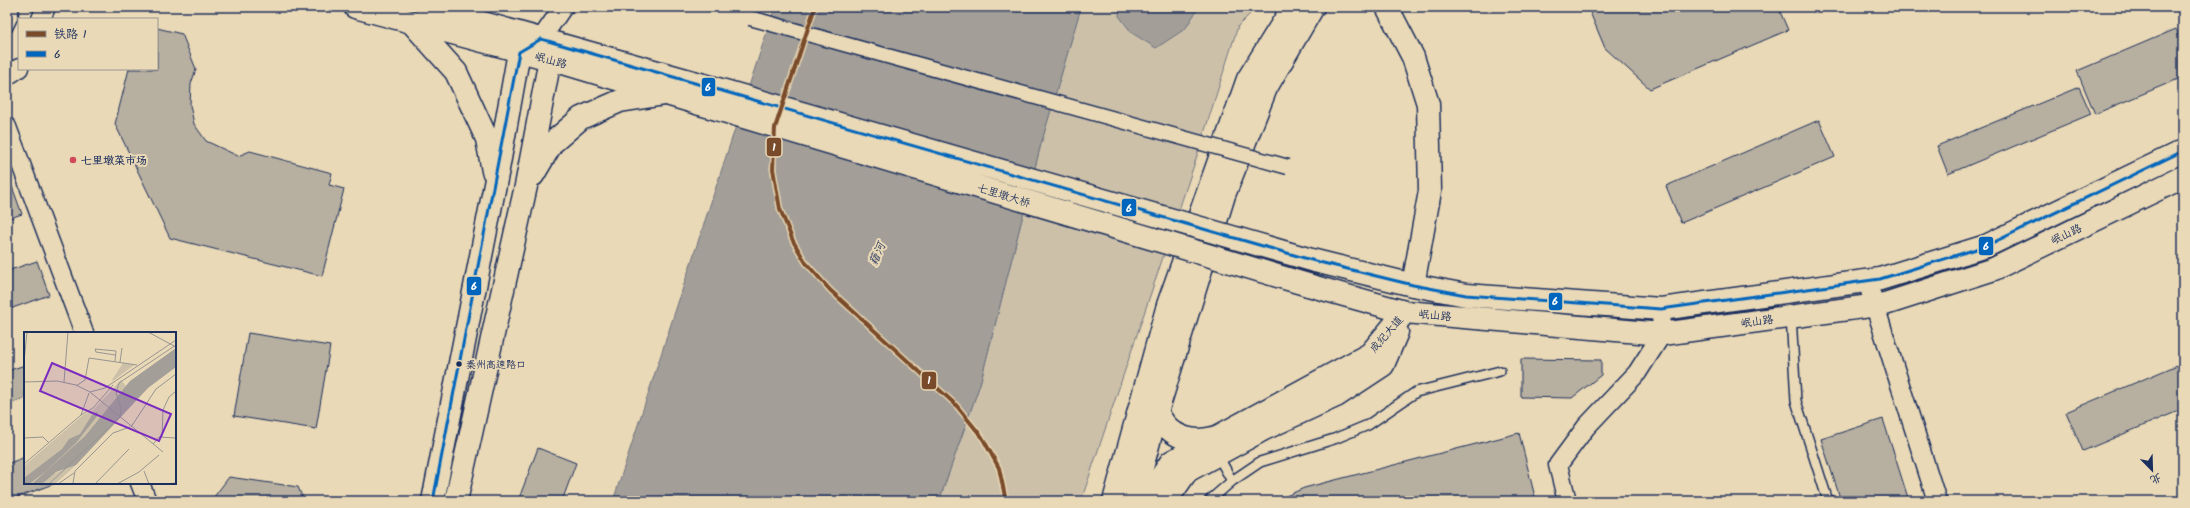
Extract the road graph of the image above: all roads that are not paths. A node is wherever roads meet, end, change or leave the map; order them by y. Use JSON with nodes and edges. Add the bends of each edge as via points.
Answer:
{"nodes":[{"id":1,"x":14,"y":7,"type":"edge"},
{"id":2,"x":46,"y":7,"type":"edge"},
{"id":3,"x":355,"y":7,"type":"edge"},
{"id":4,"x":563,"y":7,"type":"edge"},
{"id":5,"x":1293,"y":7,"type":"edge"},
{"id":6,"x":1313,"y":7,"type":"edge"},
{"id":7,"x":1387,"y":7,"type":"edge"},
{"id":8,"x":419,"y":15,"type":"edge"},
{"id":9,"x":41,"y":18,"type":"edge"},
{"id":10,"x":750,"y":18,"type":"dead end"},
{"id":11,"x":7,"y":29,"type":"edge"},
{"id":12,"x":541,"y":39,"type":"junction"},
{"id":13,"x":519,"y":52,"type":"junction"},
{"id":14,"x":550,"y":59,"type":"junction"},
{"id":15,"x":18,"y":69,"type":"edge"},
{"id":16,"x":7,"y":76,"type":"edge"},
{"id":17,"x":665,"y":94,"type":"junction"},
{"id":18,"x":702,"y":94,"type":"junction"},
{"id":19,"x":7,"y":127,"type":"edge"},
{"id":20,"x":2183,"y":151,"type":"edge"},
{"id":21,"x":1288,"y":167,"type":"dead end"},
{"id":22,"x":2183,"y":177,"type":"edge"},
{"id":23,"x":495,"y":181,"type":"junction"},
{"id":24,"x":526,"y":186,"type":"junction"},
{"id":25,"x":1867,"y":281,"type":"junction"},
{"id":26,"x":1308,"y":285,"type":"joint"},
{"id":27,"x":1413,"y":285,"type":"junction"},
{"id":28,"x":1875,"y":305,"type":"junction"},
{"id":29,"x":1661,"y":309,"type":"junction"},
{"id":30,"x":1405,"y":312,"type":"junction"},
{"id":31,"x":1791,"y":316,"type":"junction"},
{"id":32,"x":84,"y":332,"type":"edge"},
{"id":33,"x":1662,"y":334,"type":"junction"},
{"id":34,"x":1500,"y":371,"type":"dead end"},
{"id":35,"x":1157,"y":412,"type":"junction"},
{"id":36,"x":1217,"y":445,"type":"junction"},
{"id":37,"x":1232,"y":481,"type":"junction"},
{"id":38,"x":140,"y":484,"type":"edge"},
{"id":39,"x":147,"y":501,"type":"edge"},
{"id":40,"x":433,"y":501,"type":"edge"},
{"id":41,"x":456,"y":501,"type":"edge"},
{"id":42,"x":1114,"y":501,"type":"edge"},
{"id":43,"x":1133,"y":501,"type":"edge"},
{"id":44,"x":1145,"y":501,"type":"edge"},
{"id":45,"x":1166,"y":501,"type":"edge"},
{"id":46,"x":1209,"y":501,"type":"edge"},
{"id":47,"x":1567,"y":501,"type":"edge"},
{"id":48,"x":1828,"y":501,"type":"edge"},
{"id":49,"x":1938,"y":501,"type":"edge"}],
"edges":[{"from":1,"to":11,"type":"lane"},
{"from":2,"to":9,"type":"street"},
{"from":3,"to":8,"type":"main road","name":"岷山路"},
{"from":4,"to":12,"type":"street"},
{"from":5,"to":42,"type":"main road","via":[[1248,79],[1168,305]]},
{"from":6,"to":35,"type":"main road","via":[[1266,88],[1224,195]]},
{"from":7,"to":27,"type":"main road","via":[[1413,58],[1428,104],[1430,191]]},
{"from":8,"to":12,"type":"main road","name":"岷山路"},
{"from":8,"to":13,"type":"main road","name":"岷山路"},
{"from":8,"to":23,"type":"main road","via":[[456,72],[487,138]]},
{"from":10,"to":21,"type":"street","bridge":true},
{"from":12,"to":13,"type":"main road"},
{"from":12,"to":14,"type":"main road"},
{"from":12,"to":18,"type":"main road","name":"岷山路"},
{"from":13,"to":14,"type":"main road","name":"岷山路"},
{"from":13,"to":23,"type":"main road"},
{"from":14,"to":17,"type":"main road","name":"岷山路"},
{"from":14,"to":24,"type":"main road"},
{"from":15,"to":16,"type":"street"},
{"from":17,"to":18,"type":"main road","name":"岷山路"},
{"from":17,"to":24,"type":"main road","via":[[620,101],[581,118],[552,143]]},
{"from":18,"to":26,"type":"main road","name":"七里墩大桥","bridge":true},
{"from":18,"to":27,"type":"main road","name":"七里墩大桥","bridge":true,"via":[[1315,262]]},
{"from":19,"to":32,"type":"street"},
{"from":20,"to":25,"type":"main road","via":[[1986,246],[1880,280]]},
{"from":22,"to":28,"type":"main road","name":"岷山路","via":[[1994,269]]},
{"from":23,"to":40,"type":"main road"},
{"from":24,"to":41,"type":"main road"},
{"from":25,"to":28,"type":"street"},
{"from":25,"to":29,"type":"main road"},
{"from":26,"to":30,"type":"main road","name":"岷山路"},
{"from":27,"to":29,"type":"main road","via":[[1466,295]]},
{"from":28,"to":31,"type":"main road","name":"岷山路"},
{"from":28,"to":49,"type":"street"},
{"from":29,"to":33,"type":"street"},
{"from":30,"to":33,"type":"main road","name":"岷山路"},
{"from":30,"to":36,"type":"main road","name":"成纪大道","via":[[1370,354]]},
{"from":31,"to":33,"type":"main road","name":"岷山路"},
{"from":31,"to":48,"type":"lane","via":[[1796,401]]},
{"from":33,"to":47,"type":"street","via":[[1637,373],[1586,427],[1558,465]]},
{"from":34,"to":37,"type":"lane","via":[[1416,392],[1368,425],[1334,439],[1260,462]]},
{"from":35,"to":36,"type":"main road","via":[[1162,423],[1181,438],[1205,440]]},
{"from":35,"to":43,"type":"main road"},
{"from":36,"to":37,"type":"lane"},
{"from":36,"to":44,"type":"main road","name":"成纪大道","via":[[1171,462]]},
{"from":36,"to":45,"type":"main road","name":"成纪大道","via":[[1187,471]]},
{"from":37,"to":46,"type":"lane"},
{"from":38,"to":39,"type":"street"}]}
